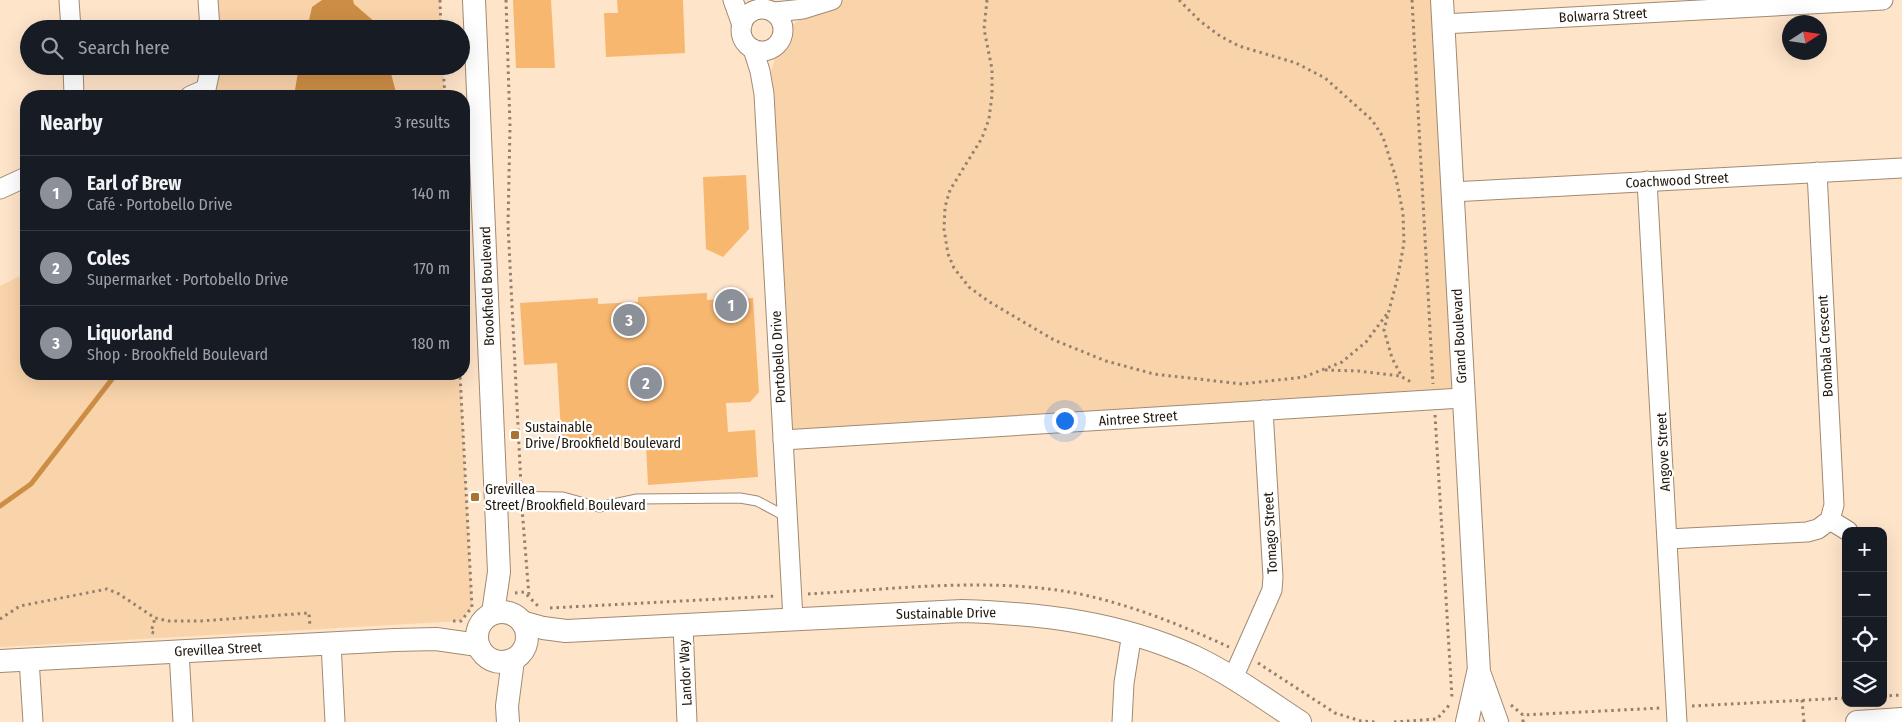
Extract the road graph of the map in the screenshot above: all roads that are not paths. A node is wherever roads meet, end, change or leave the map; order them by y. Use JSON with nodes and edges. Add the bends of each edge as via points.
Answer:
{"nodes":[{"id":1,"x":69,"y":0,"type":"edge"},
{"id":2,"x":208,"y":0,"type":"edge"},
{"id":3,"x":474,"y":0,"type":"edge"},
{"id":4,"x":733,"y":0,"type":"edge"},
{"id":5,"x":832,"y":0,"type":"edge"},
{"id":6,"x":1442,"y":0,"type":"edge"},
{"id":7,"x":1883,"y":0,"type":"edge"},
{"id":8,"x":763,"y":7,"type":"edge"},
{"id":9,"x":70,"y":20,"type":"edge"},
{"id":10,"x":209,"y":20,"type":"edge"},
{"id":11,"x":1443,"y":24,"type":"junction"},
{"id":12,"x":742,"y":25,"type":"junction"},
{"id":13,"x":781,"y":37,"type":"junction"},
{"id":14,"x":753,"y":49,"type":"junction"},
{"id":15,"x":73,"y":75,"type":"edge"},
{"id":16,"x":209,"y":75,"type":"edge"},
{"id":17,"x":74,"y":90,"type":"edge"},
{"id":18,"x":204,"y":90,"type":"edge"},
{"id":19,"x":764,"y":94,"type":"junction"},
{"id":20,"x":1902,"y":168,"type":"edge"},
{"id":21,"x":1817,"y":172,"type":"junction"},
{"id":22,"x":20,"y":180,"type":"edge"},
{"id":23,"x":1647,"y":181,"type":"junction"},
{"id":24,"x":0,"y":189,"type":"edge"},
{"id":25,"x":1452,"y":192,"type":"junction"},
{"id":26,"x":1462,"y":398,"type":"junction"},
{"id":27,"x":1263,"y":410,"type":"junction"},
{"id":28,"x":783,"y":440,"type":"junction"},
{"id":29,"x":495,"y":496,"type":"junction"},
{"id":30,"x":787,"y":517,"type":"junction"},
{"id":31,"x":1830,"y":520,"type":"junction"},
{"id":32,"x":1842,"y":527,"type":"edge"},
{"id":33,"x":1668,"y":539,"type":"junction"},
{"id":34,"x":793,"y":619,"type":"junction"},
{"id":35,"x":683,"y":625,"type":"junction"},
{"id":36,"x":1132,"y":633,"type":"junction"},
{"id":37,"x":502,"y":636,"type":"junction"},
{"id":38,"x":331,"y":643,"type":"junction"},
{"id":39,"x":179,"y":651,"type":"junction"},
{"id":40,"x":30,"y":659,"type":"junction"},
{"id":41,"x":0,"y":661,"type":"edge"},
{"id":42,"x":1479,"y":672,"type":"junction"},
{"id":43,"x":1232,"y":678,"type":"junction"},
{"id":44,"x":1465,"y":712,"type":"edge"},
{"id":45,"x":508,"y":714,"type":"edge"},
{"id":46,"x":1902,"y":720,"type":"edge"},
{"id":47,"x":33,"y":722,"type":"edge"},
{"id":48,"x":184,"y":722,"type":"edge"},
{"id":49,"x":335,"y":722,"type":"edge"},
{"id":50,"x":688,"y":722,"type":"edge"},
{"id":51,"x":1122,"y":722,"type":"edge"},
{"id":52,"x":1300,"y":722,"type":"edge"},
{"id":53,"x":1496,"y":722,"type":"edge"},
{"id":54,"x":1677,"y":722,"type":"edge"},
{"id":55,"x":1857,"y":722,"type":"edge"}],
"edges":[{"from":1,"to":9,"type":"street"},
{"from":2,"to":10,"type":"street"},
{"from":3,"to":29,"type":"street","name":"Brookfield Boulevard"},
{"from":4,"to":12,"type":"street"},
{"from":5,"to":8,"type":"street","via":[[803,9]]},
{"from":5,"to":13,"type":"street"},
{"from":6,"to":11,"type":"street","name":"Grand Boulevard"},
{"from":7,"to":11,"type":"street","name":"Bolwarra Street"},
{"from":8,"to":12,"type":"street","via":[[749,13]]},
{"from":8,"to":13,"type":"street","via":[[783,23]]},
{"from":11,"to":25,"type":"street","name":"Grand Boulevard"},
{"from":12,"to":14,"type":"street","via":[[744,39]]},
{"from":13,"to":14,"type":"street","via":[[767,50]]},
{"from":13,"to":19,"type":"street","name":"Portobello Drive"},
{"from":14,"to":19,"type":"street","name":"Portobello Drive"},
{"from":15,"to":17,"type":"street"},
{"from":16,"to":18,"type":"street"},
{"from":19,"to":28,"type":"street","name":"Portobello Drive"},
{"from":20,"to":21,"type":"street","name":"Coachwood Street"},
{"from":21,"to":23,"type":"street","name":"Coachwood Street"},
{"from":21,"to":31,"type":"street","name":"Bombala Crescent","via":[[1834,505]]},
{"from":22,"to":24,"type":"street"},
{"from":23,"to":25,"type":"street","name":"Coachwood Street"},
{"from":23,"to":33,"type":"street","name":"Angove Street"},
{"from":25,"to":26,"type":"street","name":"Grand Boulevard"},
{"from":26,"to":27,"type":"street","name":"Aintree Street","via":[[1434,395]]},
{"from":26,"to":42,"type":"street","name":"Grand Boulevard"},
{"from":27,"to":28,"type":"street","name":"Aintree Street"},
{"from":27,"to":43,"type":"street","name":"Tomago Street","via":[[1274,577],[1272,590]]},
{"from":28,"to":30,"type":"street","name":"Portobello Drive"},
{"from":29,"to":30,"type":"lane","via":[[563,497],[599,507],[636,499],[740,498],[757,502]]},
{"from":29,"to":37,"type":"street","name":"Brookfield Boulevard"},
{"from":30,"to":34,"type":"street","name":"Portobello Drive"},
{"from":31,"to":32,"type":"street"},
{"from":31,"to":33,"type":"street","via":[[1807,532]]},
{"from":33,"to":54,"type":"street","name":"Angove Street"},
{"from":34,"to":35,"type":"street","name":"Sustainable Drive"},
{"from":34,"to":36,"type":"street","name":"Sustainable Drive","via":[[962,611],[1022,613]]},
{"from":35,"to":37,"type":"street","name":"Sustainable Drive","via":[[566,631],[543,628]]},
{"from":35,"to":50,"type":"street","name":"Landor Way"},
{"from":36,"to":43,"type":"street","name":"Sustainable Drive","via":[[1194,657]]},
{"from":36,"to":51,"type":"street"},
{"from":37,"to":38,"type":"street","name":"Grevillea Street","via":[[440,630]]},
{"from":37,"to":45,"type":"street","name":"Brookfield Boulevard"},
{"from":38,"to":39,"type":"street","name":"Grevillea Street"},
{"from":38,"to":49,"type":"street"},
{"from":39,"to":40,"type":"street","name":"Grevillea Street"},
{"from":39,"to":48,"type":"street"},
{"from":40,"to":41,"type":"street","name":"Grevillea Street"},
{"from":40,"to":47,"type":"street"},
{"from":42,"to":44,"type":"street","name":"Grand Boulevard"},
{"from":42,"to":53,"type":"street","name":"Grand Boulevard"},
{"from":43,"to":52,"type":"street","name":"Sustainable Drive"},
{"from":44,"to":53,"type":"street"},
{"from":46,"to":55,"type":"street"}]}
